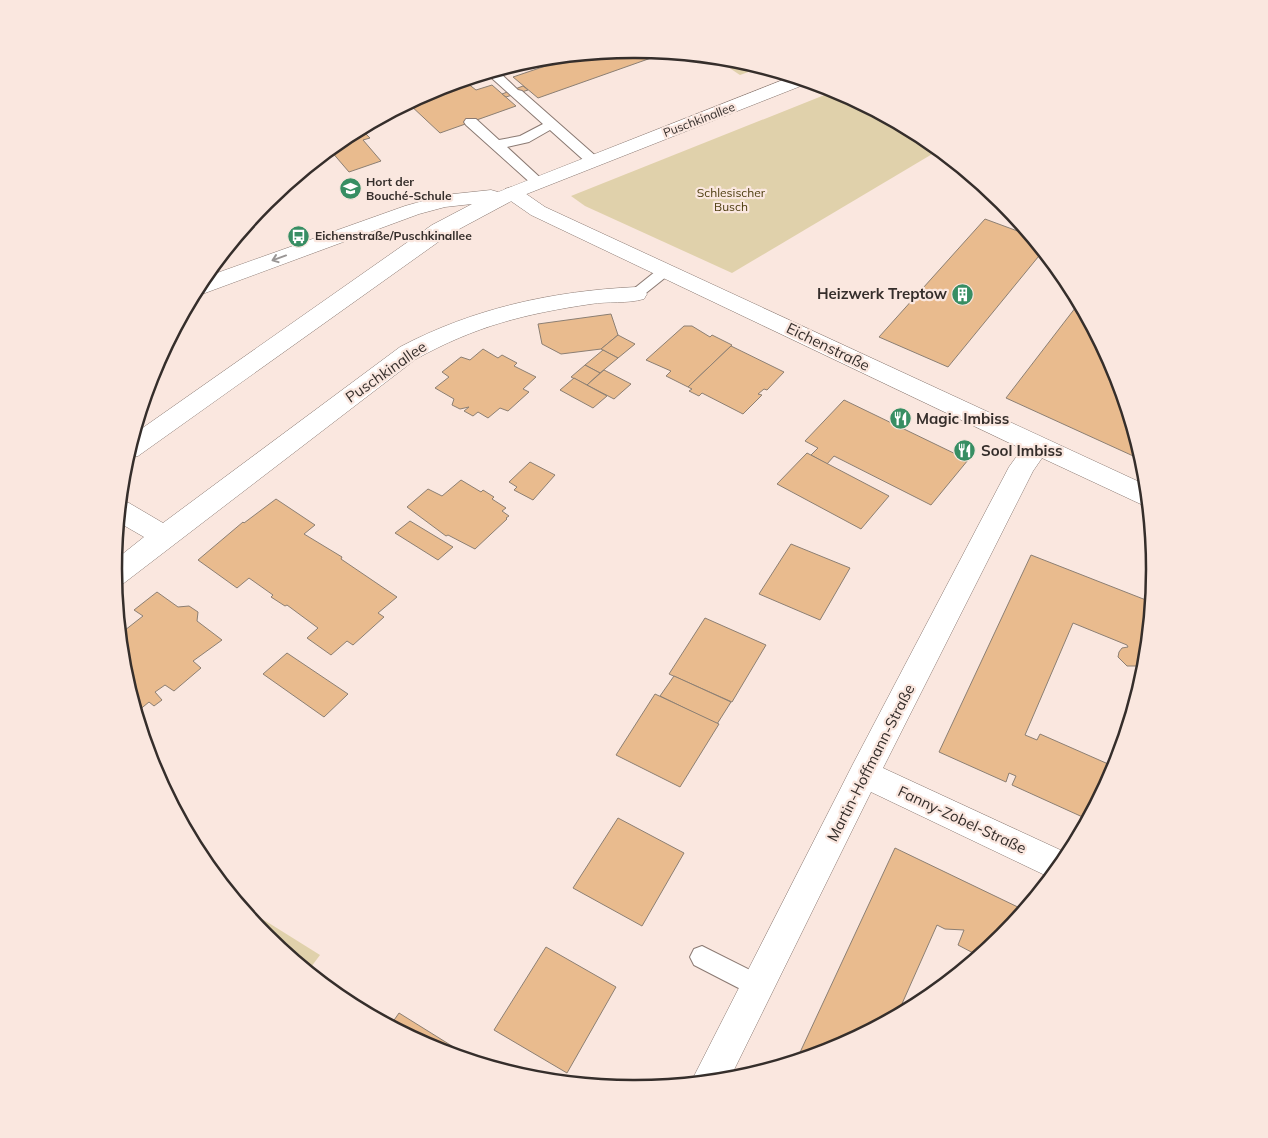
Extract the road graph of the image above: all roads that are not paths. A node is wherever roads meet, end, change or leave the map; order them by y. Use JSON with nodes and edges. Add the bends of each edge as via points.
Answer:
{"nodes":[{"id":1,"x":496,"y":77,"type":"edge"},
{"id":2,"x":792,"y":83,"type":"edge"},
{"id":3,"x":471,"y":122,"type":"dead end"},
{"id":4,"x":552,"y":124,"type":"junction"},
{"id":5,"x":496,"y":145,"type":"junction"},
{"id":6,"x":594,"y":161,"type":"junction"},
{"id":7,"x":540,"y":183,"type":"junction"},
{"id":8,"x":512,"y":193,"type":"junction"},
{"id":9,"x":666,"y":270,"type":"junction"},
{"id":10,"x":210,"y":283,"type":"edge"},
{"id":11,"x":636,"y":294,"type":"joint"},
{"id":12,"x":140,"y":438,"type":"edge"},
{"id":13,"x":1037,"y":446,"type":"junction"},
{"id":14,"x":1140,"y":494,"type":"edge"},
{"id":15,"x":126,"y":513,"type":"edge"},
{"id":16,"x":165,"y":536,"type":"junction"},
{"id":17,"x":122,"y":569,"type":"edge"},
{"id":18,"x":864,"y":774,"type":"junction"},
{"id":19,"x":1052,"y":862,"type":"edge"},
{"id":20,"x":702,"y":957,"type":"dead end"},
{"id":21,"x":758,"y":986,"type":"junction"},
{"id":22,"x":713,"y":1074,"type":"edge"}],
"edges":[{"from":1,"to":4,"type":"lane"},
{"from":2,"to":6,"type":"street","name":"Puschkinallee"},
{"from":3,"to":5,"type":"lane"},
{"from":4,"to":5,"type":"lane","via":[[524,139]]},
{"from":4,"to":6,"type":"lane"},
{"from":5,"to":7,"type":"lane"},
{"from":6,"to":7,"type":"street","name":"Puschkinallee"},
{"from":7,"to":8,"type":"street","name":"Puschkinallee"},
{"from":8,"to":9,"type":"street","name":"Eichenstraße","via":[[530,207]]},
{"from":8,"to":10,"type":"street","name":"Puschkinallee","one_way":true,"via":[[444,201],[412,210]]},
{"from":8,"to":12,"type":"street","name":"Puschkinallee","via":[[440,230]]},
{"from":9,"to":11,"type":"lane","name":"Puschkinallee"},
{"from":9,"to":13,"type":"street","name":"Eichenstraße"},
{"from":11,"to":16,"type":"street","name":"Puschkinallee","via":[[593,296],[517,309],[434,339],[408,353],[352,394]]},
{"from":13,"to":14,"type":"street","name":"Eichenstraße"},
{"from":13,"to":18,"type":"street","name":"Martin-Hoffmann-Straße","via":[[1022,467]]},
{"from":15,"to":16,"type":"street"},
{"from":16,"to":17,"type":"street","name":"Puschkinallee"},
{"from":18,"to":19,"type":"street","name":"Fanny-Zobel-Straße"},
{"from":18,"to":21,"type":"street","name":"Martin-Hoffmann-Straße"},
{"from":20,"to":21,"type":"lane"},
{"from":21,"to":22,"type":"street","name":"Martin-Hoffmann-Straße"}]}
